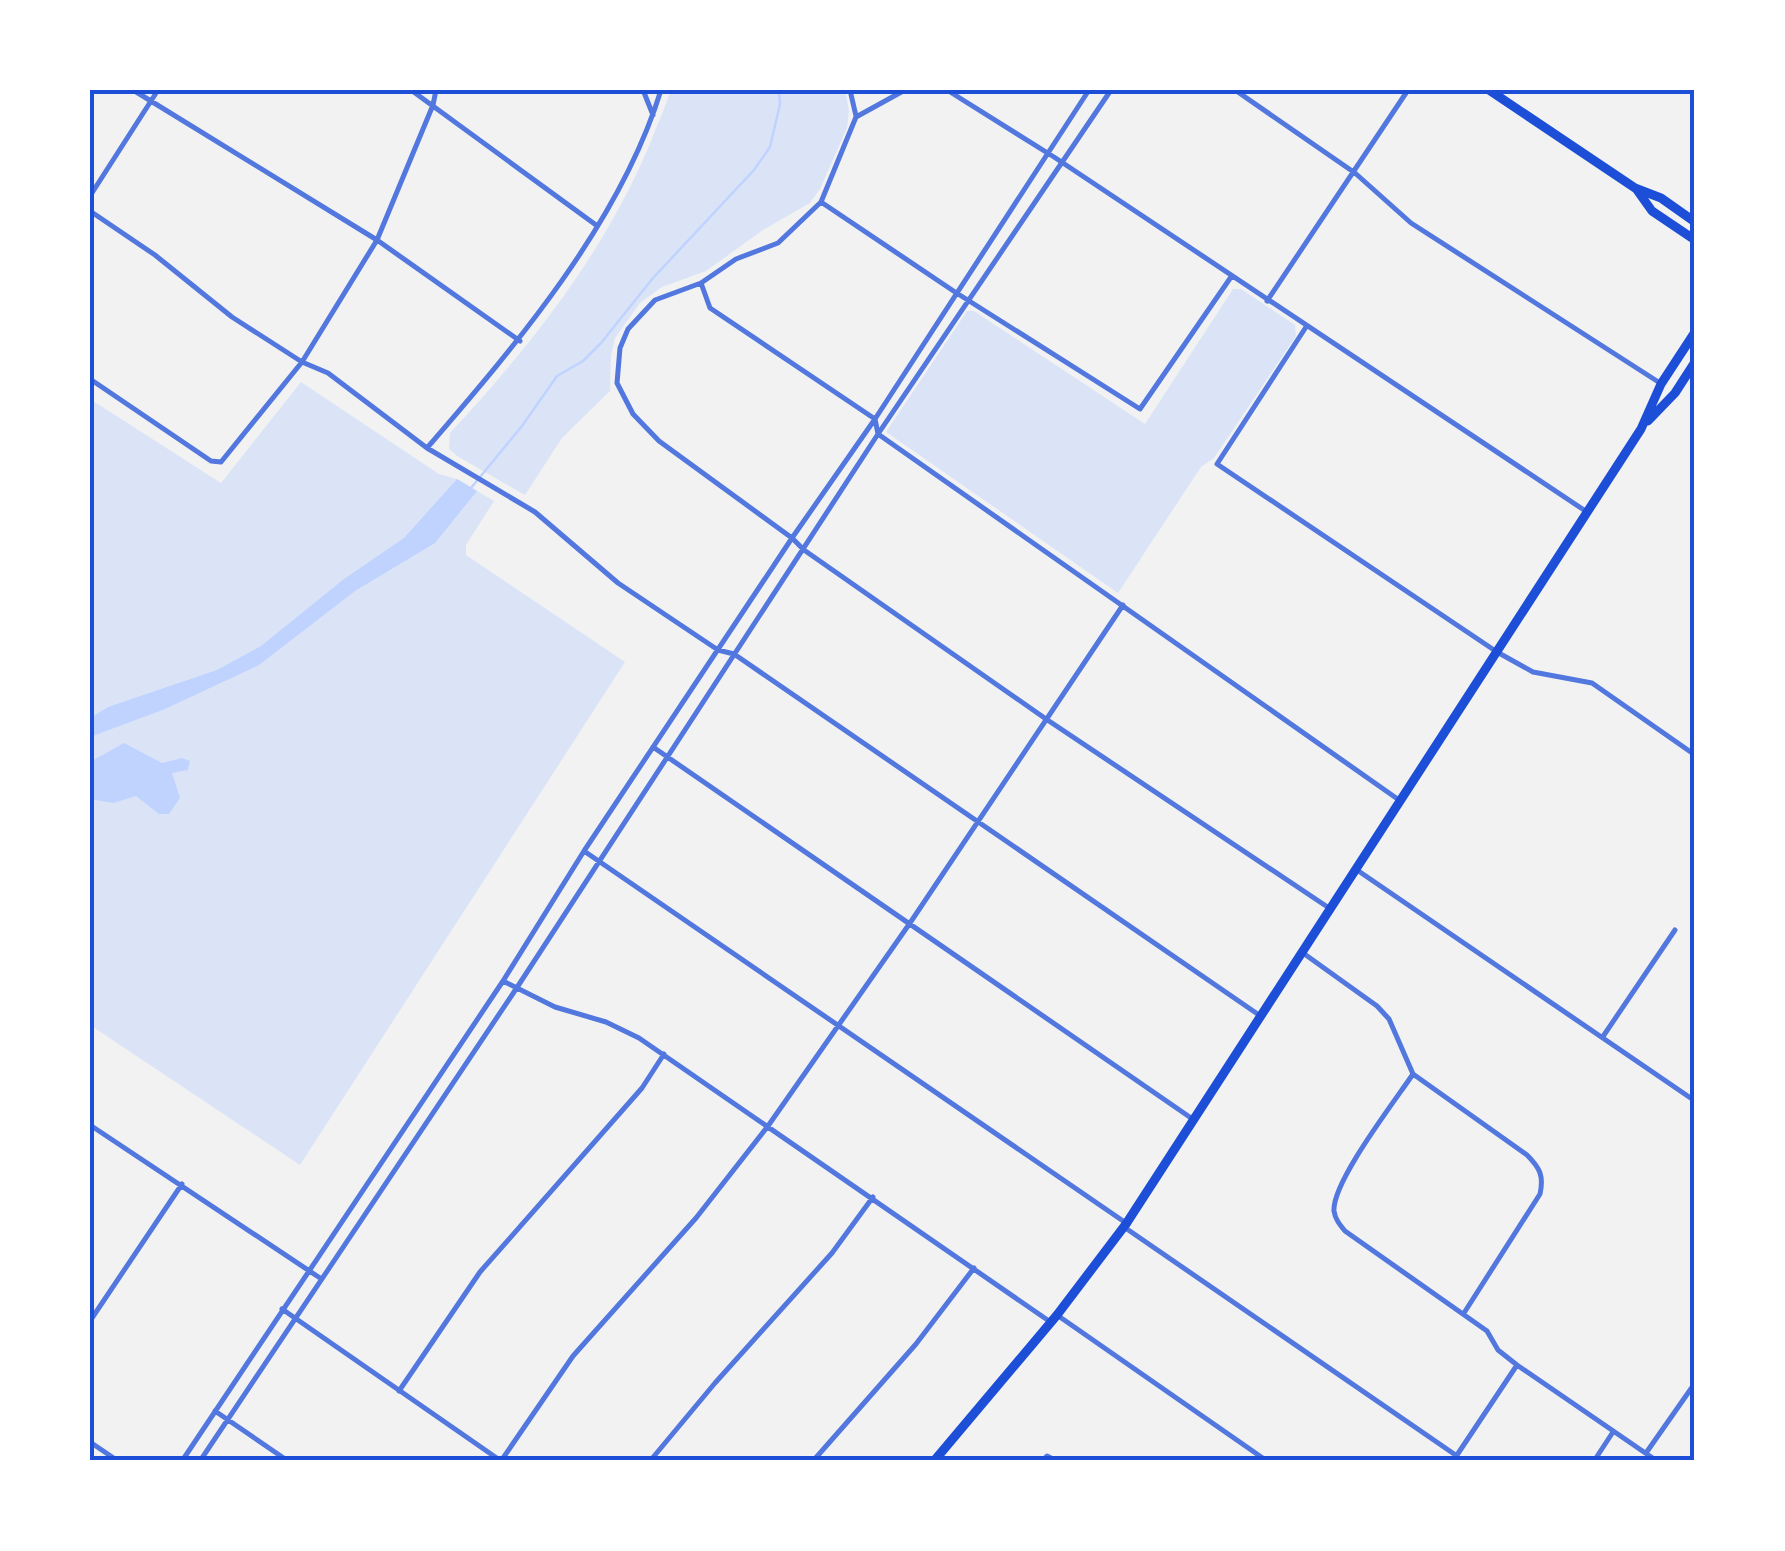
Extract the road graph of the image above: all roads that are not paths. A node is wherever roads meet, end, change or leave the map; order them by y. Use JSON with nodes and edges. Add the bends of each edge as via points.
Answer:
{"nodes":[{"id":1,"x":133,"y":90,"type":"edge"},
{"id":2,"x":158,"y":90,"type":"edge"},
{"id":3,"x":411,"y":90,"type":"edge"},
{"id":4,"x":436,"y":90,"type":"edge"},
{"id":5,"x":643,"y":90,"type":"edge"},
{"id":6,"x":661,"y":90,"type":"edge"},
{"id":7,"x":850,"y":90,"type":"edge"},
{"id":8,"x":905,"y":90,"type":"edge"},
{"id":9,"x":947,"y":90,"type":"edge"},
{"id":10,"x":1089,"y":90,"type":"edge"},
{"id":11,"x":1111,"y":90,"type":"edge"},
{"id":12,"x":1236,"y":90,"type":"edge"},
{"id":13,"x":1408,"y":90,"type":"edge"},
{"id":14,"x":1489,"y":90,"type":"edge"},
{"id":15,"x":152,"y":103,"type":"junction"},
{"id":16,"x":433,"y":105,"type":"junction"},
{"id":17,"x":652,"y":115,"type":"junction"},
{"id":18,"x":856,"y":116,"type":"junction"},
{"id":19,"x":1046,"y":153,"type":"junction"},
{"id":20,"x":1062,"y":163,"type":"junction"},
{"id":21,"x":1355,"y":173,"type":"junction"},
{"id":22,"x":1635,"y":188,"type":"junction"},
{"id":23,"x":90,"y":196,"type":"edge"},
{"id":24,"x":821,"y":202,"type":"junction"},
{"id":25,"x":90,"y":211,"type":"edge"},
{"id":26,"x":1695,"y":222,"type":"edge"},
{"id":27,"x":596,"y":225,"type":"junction"},
{"id":28,"x":376,"y":240,"type":"junction"},
{"id":29,"x":1695,"y":240,"type":"edge"},
{"id":30,"x":1231,"y":277,"type":"junction"},
{"id":31,"x":701,"y":283,"type":"junction"},
{"id":32,"x":956,"y":292,"type":"junction"},
{"id":33,"x":968,"y":300,"type":"junction"},
{"id":34,"x":1266,"y":301,"type":"junction"},
{"id":35,"x":1306,"y":326,"type":"junction"},
{"id":36,"x":1695,"y":332,"type":"edge"},
{"id":37,"x":520,"y":341,"type":"junction"},
{"id":38,"x":302,"y":362,"type":"junction"},
{"id":39,"x":1695,"y":362,"type":"edge"},
{"id":40,"x":90,"y":379,"type":"edge"},
{"id":41,"x":1661,"y":384,"type":"junction"},
{"id":42,"x":875,"y":419,"type":"junction"},
{"id":43,"x":1642,"y":427,"type":"junction"},
{"id":44,"x":878,"y":434,"type":"junction"},
{"id":45,"x":428,"y":448,"type":"junction"},
{"id":46,"x":1587,"y":512,"type":"junction"},
{"id":47,"x":792,"y":538,"type":"junction"},
{"id":48,"x":804,"y":550,"type":"junction"},
{"id":49,"x":1123,"y":605,"type":"junction"},
{"id":50,"x":718,"y":650,"type":"junction"},
{"id":51,"x":1497,"y":652,"type":"junction"},
{"id":52,"x":734,"y":654,"type":"junction"},
{"id":53,"x":1046,"y":719,"type":"junction"},
{"id":54,"x":653,"y":748,"type":"junction"},
{"id":55,"x":1695,"y":755,"type":"edge"},
{"id":56,"x":666,"y":756,"type":"junction"},
{"id":57,"x":1402,"y":802,"type":"junction"},
{"id":58,"x":978,"y":822,"type":"junction"},
{"id":59,"x":584,"y":851,"type":"junction"},
{"id":60,"x":597,"y":860,"type":"junction"},
{"id":61,"x":1357,"y":870,"type":"junction"},
{"id":62,"x":1331,"y":910,"type":"junction"},
{"id":63,"x":910,"y":923,"type":"junction"},
{"id":64,"x":1676,"y":930,"type":"dead end"},
{"id":65,"x":1303,"y":954,"type":"junction"},
{"id":66,"x":503,"y":981,"type":"junction"},
{"id":67,"x":516,"y":988,"type":"junction"},
{"id":68,"x":1262,"y":1016,"type":"junction"},
{"id":69,"x":840,"y":1025,"type":"junction"},
{"id":70,"x":1604,"y":1036,"type":"junction"},
{"id":71,"x":664,"y":1054,"type":"junction"},
{"id":72,"x":1413,"y":1074,"type":"junction"},
{"id":73,"x":1695,"y":1101,"type":"edge"},
{"id":74,"x":1194,"y":1120,"type":"junction"},
{"id":75,"x":90,"y":1125,"type":"edge"},
{"id":76,"x":768,"y":1126,"type":"junction"},
{"id":77,"x":182,"y":1184,"type":"junction"},
{"id":78,"x":873,"y":1197,"type":"junction"},
{"id":79,"x":1125,"y":1225,"type":"junction"},
{"id":80,"x":974,"y":1268,"type":"junction"},
{"id":81,"x":308,"y":1270,"type":"junction"},
{"id":82,"x":320,"y":1278,"type":"junction"},
{"id":83,"x":282,"y":1309,"type":"junction"},
{"id":84,"x":1464,"y":1313,"type":"junction"},
{"id":85,"x":294,"y":1317,"type":"junction"},
{"id":86,"x":1054,"y":1319,"type":"junction"},
{"id":87,"x":90,"y":1322,"type":"edge"},
{"id":88,"x":1517,"y":1366,"type":"junction"},
{"id":89,"x":1695,"y":1383,"type":"edge"},
{"id":90,"x":399,"y":1391,"type":"junction"},
{"id":91,"x":215,"y":1411,"type":"junction"},
{"id":92,"x":228,"y":1420,"type":"junction"},
{"id":93,"x":1614,"y":1432,"type":"junction"},
{"id":94,"x":90,"y":1442,"type":"edge"},
{"id":95,"x":1646,"y":1453,"type":"junction"},
{"id":96,"x":1455,"y":1458,"type":"edge"},
{"id":97,"x":1045,"y":1459,"type":"edge"},
{"id":98,"x":118,"y":1461,"type":"edge"},
{"id":99,"x":182,"y":1461,"type":"edge"},
{"id":100,"x":200,"y":1461,"type":"edge"},
{"id":101,"x":288,"y":1461,"type":"edge"},
{"id":102,"x":501,"y":1461,"type":"edge"},
{"id":103,"x":650,"y":1461,"type":"edge"},
{"id":104,"x":814,"y":1461,"type":"edge"},
{"id":105,"x":934,"y":1461,"type":"edge"},
{"id":106,"x":1056,"y":1461,"type":"edge"},
{"id":107,"x":1267,"y":1461,"type":"edge"},
{"id":108,"x":1594,"y":1461,"type":"edge"},
{"id":109,"x":1657,"y":1461,"type":"edge"}],
"edges":[{"from":1,"to":15,"type":"street"},
{"from":2,"to":15,"type":"street"},
{"from":3,"to":16,"type":"street"},
{"from":4,"to":16,"type":"street"},
{"from":5,"to":17,"type":"street"},
{"from":6,"to":17,"type":"street"},
{"from":7,"to":18,"type":"street"},
{"from":8,"to":18,"type":"street"},
{"from":9,"to":19,"type":"street"},
{"from":10,"to":19,"type":"street"},
{"from":11,"to":20,"type":"street"},
{"from":12,"to":21,"type":"street"},
{"from":13,"to":21,"type":"street"},
{"from":14,"to":22,"type":"main road"},
{"from":15,"to":23,"type":"street"},
{"from":15,"to":28,"type":"street"},
{"from":16,"to":27,"type":"street"},
{"from":16,"to":28,"type":"street"},
{"from":17,"to":27,"type":"street","via":[[637,156]]},
{"from":18,"to":24,"type":"street"},
{"from":19,"to":20,"type":"street"},
{"from":19,"to":32,"type":"street"},
{"from":20,"to":30,"type":"street"},
{"from":20,"to":33,"type":"street"},
{"from":21,"to":34,"type":"street"},
{"from":21,"to":41,"type":"street","via":[[1411,223]]},
{"from":22,"to":26,"type":"main road"},
{"from":22,"to":29,"type":"main road","via":[[1652,211]]},
{"from":24,"to":31,"type":"street","via":[[778,243],[736,259]]},
{"from":24,"to":32,"type":"street"},
{"from":25,"to":38,"type":"street"},
{"from":27,"to":37,"type":"street"},
{"from":28,"to":37,"type":"street"},
{"from":28,"to":38,"type":"street"},
{"from":30,"to":33,"type":"street","via":[[1140,409]]},
{"from":30,"to":34,"type":"street"},
{"from":31,"to":42,"type":"street","via":[[710,308]]},
{"from":31,"to":47,"type":"street","via":[[666,294],[636,319],[620,348],[617,382],[633,414],[659,441]]},
{"from":32,"to":33,"type":"street"},
{"from":32,"to":42,"type":"street"},
{"from":33,"to":44,"type":"street"},
{"from":34,"to":35,"type":"street"},
{"from":35,"to":46,"type":"street"},
{"from":35,"to":51,"type":"street","via":[[1217,464]]},
{"from":36,"to":41,"type":"main road"},
{"from":37,"to":45,"type":"street"},
{"from":38,"to":40,"type":"street","via":[[221,462]]},
{"from":38,"to":45,"type":"street","via":[[350,388]]},
{"from":39,"to":43,"type":"main road"},
{"from":41,"to":43,"type":"main road"},
{"from":42,"to":44,"type":"street"},
{"from":42,"to":47,"type":"street"},
{"from":43,"to":46,"type":"main road"},
{"from":44,"to":48,"type":"street"},
{"from":44,"to":49,"type":"street"},
{"from":45,"to":50,"type":"street","via":[[534,512],[618,583]]},
{"from":46,"to":51,"type":"main road"},
{"from":47,"to":48,"type":"street"},
{"from":47,"to":50,"type":"street"},
{"from":48,"to":52,"type":"street"},
{"from":48,"to":53,"type":"street"},
{"from":49,"to":53,"type":"street"},
{"from":49,"to":57,"type":"street"},
{"from":50,"to":52,"type":"street"},
{"from":50,"to":54,"type":"street"},
{"from":51,"to":55,"type":"street","via":[[1533,672],[1592,684]]},
{"from":51,"to":57,"type":"main road"},
{"from":52,"to":56,"type":"street"},
{"from":52,"to":58,"type":"street"},
{"from":53,"to":58,"type":"street"},
{"from":53,"to":62,"type":"street"},
{"from":54,"to":56,"type":"street"},
{"from":54,"to":59,"type":"street"},
{"from":56,"to":60,"type":"street"},
{"from":56,"to":63,"type":"street"},
{"from":57,"to":61,"type":"main road"},
{"from":58,"to":63,"type":"street"},
{"from":58,"to":68,"type":"street"},
{"from":59,"to":60,"type":"street"},
{"from":59,"to":66,"type":"street"},
{"from":60,"to":67,"type":"street"},
{"from":60,"to":69,"type":"street"},
{"from":61,"to":62,"type":"main road"},
{"from":61,"to":70,"type":"street"},
{"from":62,"to":65,"type":"main road"},
{"from":63,"to":69,"type":"street"},
{"from":63,"to":74,"type":"street"},
{"from":64,"to":70,"type":"street"},
{"from":65,"to":68,"type":"main road"},
{"from":65,"to":72,"type":"street","via":[[1377,1006]]},
{"from":66,"to":67,"type":"street"},
{"from":66,"to":81,"type":"street"},
{"from":67,"to":71,"type":"street","via":[[554,1008],[621,1028]]},
{"from":67,"to":82,"type":"street"},
{"from":68,"to":74,"type":"main road"},
{"from":69,"to":76,"type":"street"},
{"from":69,"to":79,"type":"street"},
{"from":70,"to":73,"type":"street"},
{"from":71,"to":76,"type":"street"},
{"from":71,"to":90,"type":"street","via":[[642,1088],[480,1272]]},
{"from":72,"to":84,"type":"street","via":[[1527,1155],[1543,1179],[1540,1194]]},
{"from":72,"to":84,"type":"street","via":[[1344,1177],[1334,1215],[1345,1231]]},
{"from":74,"to":79,"type":"main road"},
{"from":75,"to":77,"type":"street"},
{"from":76,"to":78,"type":"street"},
{"from":76,"to":102,"type":"street","via":[[573,1356]]},
{"from":77,"to":81,"type":"street"},
{"from":77,"to":87,"type":"street"},
{"from":78,"to":80,"type":"street"},
{"from":78,"to":103,"type":"street"},
{"from":79,"to":86,"type":"main road"},
{"from":79,"to":96,"type":"street"},
{"from":80,"to":86,"type":"street"},
{"from":80,"to":104,"type":"street"},
{"from":81,"to":82,"type":"street"},
{"from":81,"to":83,"type":"street"},
{"from":82,"to":85,"type":"street"},
{"from":83,"to":85,"type":"street"},
{"from":83,"to":91,"type":"street"},
{"from":84,"to":88,"type":"street"},
{"from":85,"to":90,"type":"street"},
{"from":85,"to":92,"type":"street"},
{"from":86,"to":105,"type":"main road"},
{"from":86,"to":107,"type":"street"},
{"from":88,"to":93,"type":"street"},
{"from":88,"to":96,"type":"street"},
{"from":89,"to":95,"type":"street"},
{"from":90,"to":102,"type":"street"},
{"from":91,"to":92,"type":"street"},
{"from":91,"to":99,"type":"street"},
{"from":92,"to":100,"type":"street"},
{"from":92,"to":101,"type":"street"},
{"from":93,"to":95,"type":"street"},
{"from":93,"to":108,"type":"street"},
{"from":94,"to":98,"type":"street"},
{"from":95,"to":109,"type":"street"},
{"from":97,"to":106,"type":"street"}]}
